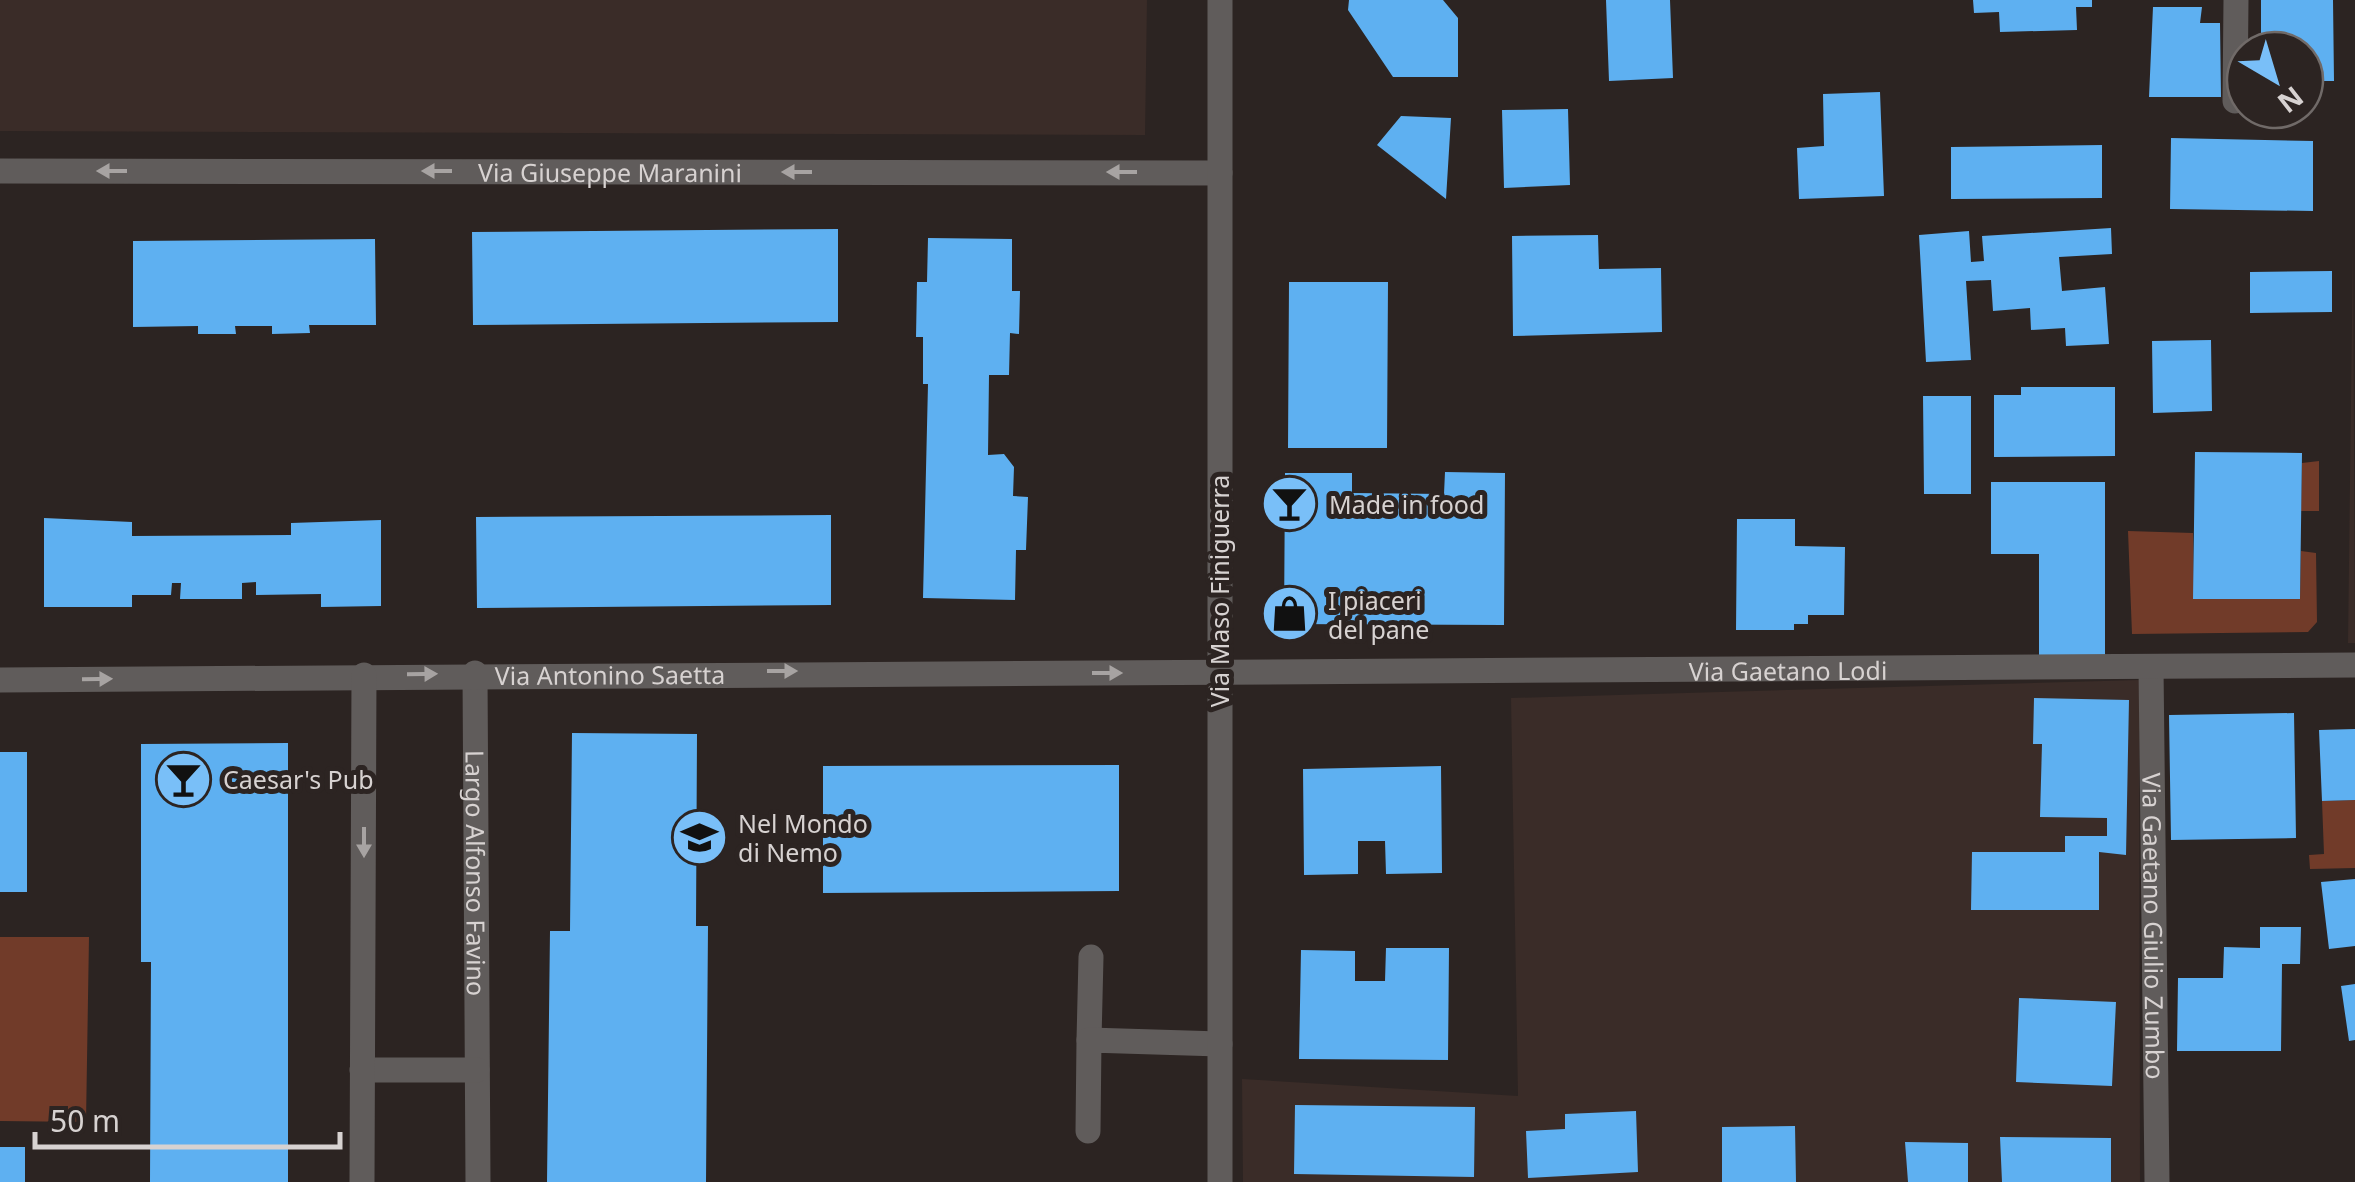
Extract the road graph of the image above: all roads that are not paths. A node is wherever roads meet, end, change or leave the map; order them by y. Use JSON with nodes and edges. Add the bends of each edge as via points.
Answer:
{"nodes":[{"id":1,"x":1220,"y":0,"type":"edge"},
{"id":2,"x":2236,"y":0,"type":"edge"},
{"id":3,"x":2236,"y":30,"type":"edge"},
{"id":4,"x":0,"y":171,"type":"edge"},
{"id":5,"x":1220,"y":173,"type":"junction"},
{"id":6,"x":2355,"y":665,"type":"edge"},
{"id":7,"x":2150,"y":668,"type":"junction"},
{"id":8,"x":1218,"y":673,"type":"junction"},
{"id":9,"x":475,"y":674,"type":"junction"},
{"id":10,"x":364,"y":675,"type":"junction"},
{"id":11,"x":0,"y":680,"type":"edge"},
{"id":12,"x":1091,"y":957,"type":"dead end"},
{"id":13,"x":1089,"y":1040,"type":"junction"},
{"id":14,"x":1220,"y":1044,"type":"junction"},
{"id":15,"x":362,"y":1070,"type":"junction"},
{"id":16,"x":477,"y":1070,"type":"junction"},
{"id":17,"x":1088,"y":1131,"type":"dead end"},
{"id":18,"x":362,"y":1182,"type":"edge"},
{"id":19,"x":478,"y":1182,"type":"edge"},
{"id":20,"x":1220,"y":1182,"type":"edge"},
{"id":21,"x":2157,"y":1182,"type":"edge"}],
"edges":[{"from":1,"to":5,"type":"street","name":"Via Maso Finiguerra"},
{"from":2,"to":3,"type":"street"},
{"from":5,"to":4,"type":"street","name":"Via Giuseppe Maranini","one_way":true},
{"from":5,"to":8,"type":"street","name":"Via Maso Finiguerra"},
{"from":6,"to":7,"type":"street","name":"Via Gaetano Lodi"},
{"from":7,"to":8,"type":"street","name":"Via Gaetano Lodi"},
{"from":7,"to":21,"type":"street","name":"Via Gaetano Giulio Zumbo"},
{"from":9,"to":8,"type":"street","name":"Via Antonino Saetta","one_way":true},
{"from":8,"to":14,"type":"street","name":"Via Maso Finiguerra"},
{"from":10,"to":9,"type":"street","name":"Via Antonino Saetta","one_way":true},
{"from":9,"to":16,"type":"street","name":"Largo Alfonso Favino"},
{"from":11,"to":10,"type":"street","name":"Via Antonino Saetta","one_way":true},
{"from":10,"to":15,"type":"street","one_way":true},
{"from":12,"to":13,"type":"street"},
{"from":13,"to":14,"type":"street"},
{"from":13,"to":17,"type":"street"},
{"from":14,"to":20,"type":"street","name":"Via Maso Finiguerra"},
{"from":15,"to":16,"type":"street"},
{"from":15,"to":18,"type":"street"},
{"from":16,"to":19,"type":"street","name":"Largo Alfonso Favino"}]}
